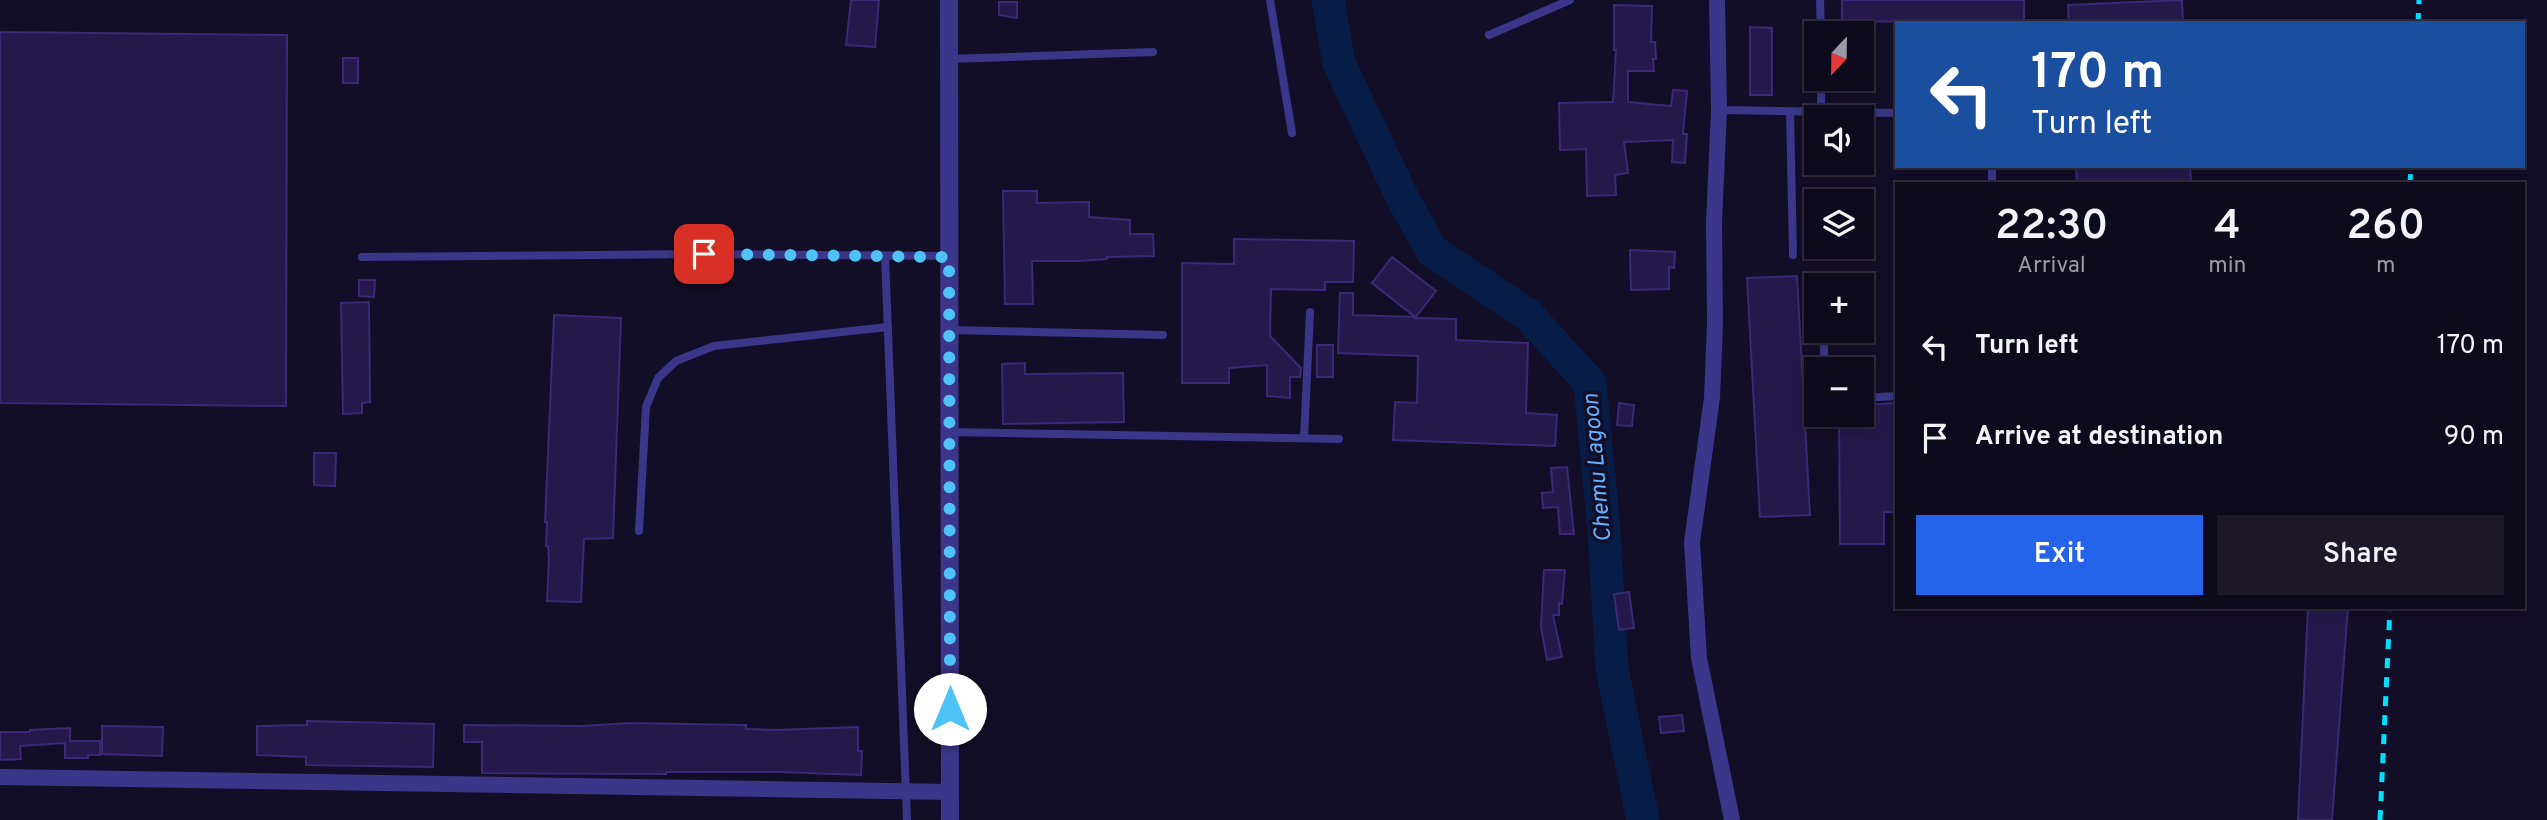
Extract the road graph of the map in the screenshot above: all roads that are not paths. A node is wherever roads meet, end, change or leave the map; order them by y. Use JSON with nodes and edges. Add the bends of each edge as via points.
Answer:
{"nodes":[{"id":1,"x":949,"y":0,"type":"edge"},
{"id":2,"x":1270,"y":0,"type":"edge"},
{"id":3,"x":1570,"y":0,"type":"edge"},
{"id":4,"x":1717,"y":0,"type":"edge"},
{"id":5,"x":1820,"y":0,"type":"edge"},
{"id":6,"x":1821,"y":21,"type":"edge"},
{"id":7,"x":1489,"y":35,"type":"dead end"},
{"id":8,"x":1153,"y":52,"type":"dead end"},
{"id":9,"x":949,"y":59,"type":"junction"},
{"id":10,"x":1719,"y":110,"type":"junction"},
{"id":11,"x":1790,"y":111,"type":"junction"},
{"id":12,"x":1804,"y":111,"type":"edge"},
{"id":13,"x":1874,"y":113,"type":"edge"},
{"id":14,"x":1895,"y":113,"type":"edge"},
{"id":15,"x":1292,"y":133,"type":"dead end"},
{"id":16,"x":1793,"y":255,"type":"dead end"},
{"id":17,"x":885,"y":256,"type":"junction"},
{"id":18,"x":362,"y":257,"type":"dead end"},
{"id":19,"x":949,"y":257,"type":"junction"},
{"id":20,"x":1310,"y":312,"type":"dead end"},
{"id":21,"x":888,"y":327,"type":"junction"},
{"id":22,"x":949,"y":330,"type":"junction"},
{"id":23,"x":1163,"y":335,"type":"dead end"},
{"id":24,"x":1895,"y":396,"type":"edge"},
{"id":25,"x":1874,"y":397,"type":"edge"},
{"id":26,"x":949,"y":432,"type":"junction"},
{"id":27,"x":1304,"y":438,"type":"junction"},
{"id":28,"x":1339,"y":439,"type":"dead end"},
{"id":29,"x":639,"y":531,"type":"dead end"},
{"id":30,"x":0,"y":777,"type":"edge"},
{"id":31,"x":907,"y":792,"type":"junction"},
{"id":32,"x":950,"y":792,"type":"junction"},
{"id":33,"x":906,"y":820,"type":"edge"},
{"id":34,"x":950,"y":820,"type":"edge"},
{"id":35,"x":1732,"y":820,"type":"edge"}],
"edges":[{"from":1,"to":9,"type":"street"},
{"from":2,"to":15,"type":"lane"},
{"from":3,"to":7,"type":"lane"},
{"from":4,"to":10,"type":"street"},
{"from":5,"to":6,"type":"lane"},
{"from":8,"to":9,"type":"lane"},
{"from":9,"to":19,"type":"street"},
{"from":10,"to":11,"type":"lane"},
{"from":10,"to":35,"type":"street","via":[[1712,398],[1692,542],[1699,658]]},
{"from":11,"to":12,"type":"lane"},
{"from":11,"to":16,"type":"lane"},
{"from":13,"to":14,"type":"lane"},
{"from":17,"to":18,"type":"lane"},
{"from":17,"to":19,"type":"lane"},
{"from":17,"to":21,"type":"lane"},
{"from":19,"to":22,"type":"street"},
{"from":20,"to":27,"type":"lane"},
{"from":21,"to":29,"type":"lane","via":[[714,346],[676,361],[658,378],[646,407]]},
{"from":21,"to":31,"type":"lane"},
{"from":22,"to":23,"type":"lane"},
{"from":22,"to":26,"type":"street"},
{"from":24,"to":25,"type":"lane"},
{"from":26,"to":27,"type":"lane"},
{"from":26,"to":32,"type":"street"},
{"from":27,"to":28,"type":"lane"},
{"from":30,"to":31,"type":"street"},
{"from":31,"to":32,"type":"street"},
{"from":31,"to":33,"type":"lane"},
{"from":32,"to":34,"type":"street"}]}
